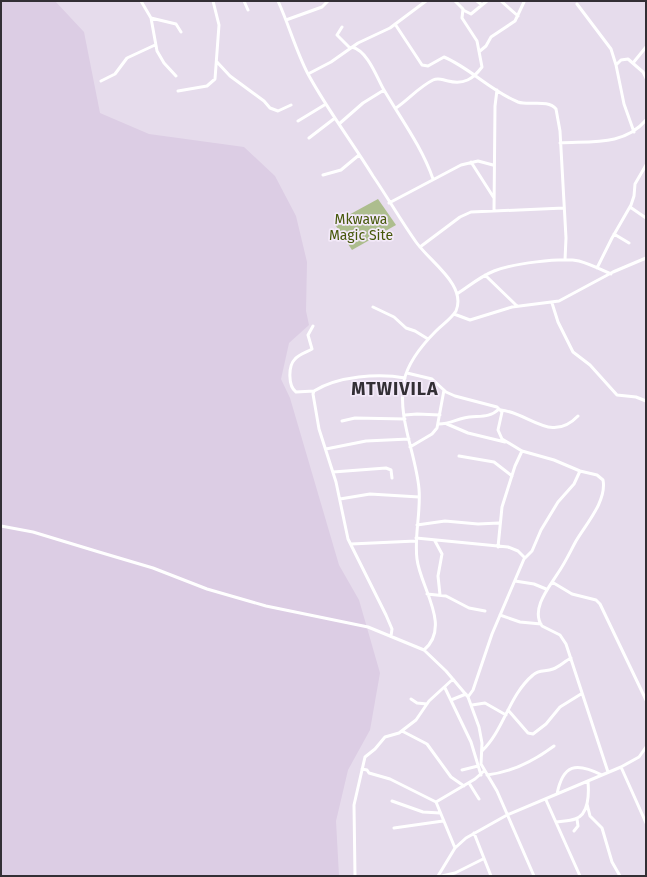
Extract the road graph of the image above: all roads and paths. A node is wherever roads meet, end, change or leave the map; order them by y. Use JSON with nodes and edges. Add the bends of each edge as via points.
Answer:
{"nodes":[{"id":1,"x":141,"y":1,"type":"edge"},
{"id":2,"x":212,"y":1,"type":"edge"},
{"id":3,"x":244,"y":1,"type":"edge"},
{"id":4,"x":278,"y":1,"type":"edge"},
{"id":5,"x":328,"y":1,"type":"edge"},
{"id":6,"x":426,"y":1,"type":"edge"},
{"id":7,"x":455,"y":1,"type":"edge"},
{"id":8,"x":477,"y":1,"type":"edge"},
{"id":9,"x":487,"y":1,"type":"edge"},
{"id":10,"x":501,"y":1,"type":"edge"},
{"id":11,"x":524,"y":2,"type":"dead end"},
{"id":12,"x":577,"y":4,"type":"dead end"},
{"id":13,"x":482,"y":5,"type":"junction"},
{"id":14,"x":248,"y":10,"type":"dead end"},
{"id":15,"x":463,"y":10,"type":"junction"},
{"id":16,"x":518,"y":16,"type":"junction"},
{"id":17,"x":151,"y":18,"type":"junction"},
{"id":18,"x":286,"y":20,"type":"junction"},
{"id":19,"x":395,"y":24,"type":"junction"},
{"id":20,"x":342,"y":27,"type":"dead end"},
{"id":21,"x":181,"y":32,"type":"dead end"},
{"id":22,"x":155,"y":45,"type":"junction"},
{"id":23,"x":646,"y":47,"type":"edge"},
{"id":24,"x":351,"y":48,"type":"junction"},
{"id":25,"x":480,"y":51,"type":"junction"},
{"id":26,"x":217,"y":62,"type":"junction"},
{"id":27,"x":633,"y":63,"type":"junction"},
{"id":28,"x":616,"y":65,"type":"junction"},
{"id":29,"x":308,"y":74,"type":"junction"},
{"id":30,"x":176,"y":76,"type":"dead end"},
{"id":31,"x":475,"y":76,"type":"junction"},
{"id":32,"x":646,"y":78,"type":"edge"},
{"id":33,"x":101,"y":82,"type":"dead end"},
{"id":34,"x":384,"y":90,"type":"junction"},
{"id":35,"x":498,"y":90,"type":"junction"},
{"id":36,"x":178,"y":92,"type":"dead end"},
{"id":37,"x":326,"y":104,"type":"junction"},
{"id":38,"x":291,"y":105,"type":"dead end"},
{"id":39,"x":396,"y":108,"type":"junction"},
{"id":40,"x":336,"y":118,"type":"junction"},
{"id":41,"x":646,"y":120,"type":"edge"},
{"id":42,"x":298,"y":121,"type":"dead end"},
{"id":43,"x":339,"y":124,"type":"junction"},
{"id":44,"x":634,"y":132,"type":"junction"},
{"id":45,"x":309,"y":138,"type":"dead end"},
{"id":46,"x":560,"y":143,"type":"junction"},
{"id":47,"x":359,"y":154,"type":"junction"},
{"id":48,"x":471,"y":162,"type":"junction"},
{"id":49,"x":493,"y":165,"type":"junction"},
{"id":50,"x":646,"y":165,"type":"edge"},
{"id":51,"x":323,"y":175,"type":"dead end"},
{"id":52,"x":433,"y":179,"type":"junction"},
{"id":53,"x":494,"y":198,"type":"junction"},
{"id":54,"x":389,"y":203,"type":"junction"},
{"id":55,"x":630,"y":207,"type":"junction"},
{"id":56,"x":564,"y":208,"type":"junction"},
{"id":57,"x":494,"y":211,"type":"junction"},
{"id":58,"x":646,"y":218,"type":"edge"},
{"id":59,"x":614,"y":234,"type":"junction"},
{"id":60,"x":629,"y":243,"type":"dead end"},
{"id":61,"x":420,"y":247,"type":"junction"},
{"id":62,"x":646,"y":258,"type":"edge"},
{"id":63,"x":565,"y":260,"type":"junction"},
{"id":64,"x":597,"y":268,"type":"junction"},
{"id":65,"x":611,"y":274,"type":"junction"},
{"id":66,"x":486,"y":275,"type":"junction"},
{"id":67,"x":458,"y":294,"type":"junction"},
{"id":68,"x":552,"y":303,"type":"junction"},
{"id":69,"x":517,"y":306,"type":"junction"},
{"id":70,"x":373,"y":307,"type":"dead end"},
{"id":71,"x":454,"y":314,"type":"junction"},
{"id":72,"x":313,"y":326,"type":"dead end"},
{"id":73,"x":428,"y":339,"type":"junction"},
{"id":74,"x":407,"y":373,"type":"junction"},
{"id":75,"x":405,"y":378,"type":"junction"},
{"id":76,"x":444,"y":390,"type":"junction"},
{"id":77,"x":314,"y":391,"type":"junction"},
{"id":78,"x":646,"y":401,"type":"edge"},
{"id":79,"x":500,"y":409,"type":"junction"},
{"id":80,"x":440,"y":415,"type":"junction"},
{"id":81,"x":578,"y":416,"type":"dead end"},
{"id":82,"x":405,"y":417,"type":"junction"},
{"id":83,"x":342,"y":421,"type":"dead end"},
{"id":84,"x":439,"y":424,"type":"junction"},
{"id":85,"x":447,"y":424,"type":"junction"},
{"id":86,"x":409,"y":439,"type":"junction"},
{"id":87,"x":505,"y":442,"type":"junction"},
{"id":88,"x":410,"y":447,"type":"junction"},
{"id":89,"x":326,"y":449,"type":"junction"},
{"id":90,"x":522,"y":451,"type":"junction"},
{"id":91,"x":459,"y":456,"type":"dead end"},
{"id":92,"x":333,"y":472,"type":"junction"},
{"id":93,"x":580,"y":472,"type":"junction"},
{"id":94,"x":512,"y":476,"type":"junction"},
{"id":95,"x":392,"y":478,"type":"dead end"},
{"id":96,"x":419,"y":497,"type":"junction"},
{"id":97,"x":340,"y":499,"type":"junction"},
{"id":98,"x":499,"y":523,"type":"junction"},
{"id":99,"x":417,"y":525,"type":"junction"},
{"id":100,"x":1,"y":526,"type":"edge"},
{"id":101,"x":416,"y":540,"type":"junction"},
{"id":102,"x":435,"y":541,"type":"junction"},
{"id":103,"x":351,"y":544,"type":"junction"},
{"id":104,"x":498,"y":547,"type":"junction"},
{"id":105,"x":526,"y":558,"type":"junction"},
{"id":106,"x":515,"y":581,"type":"junction"},
{"id":107,"x":552,"y":582,"type":"junction"},
{"id":108,"x":546,"y":589,"type":"junction"},
{"id":109,"x":427,"y":594,"type":"junction"},
{"id":110,"x":440,"y":595,"type":"junction"},
{"id":111,"x":485,"y":611,"type":"dead end"},
{"id":112,"x":500,"y":615,"type":"junction"},
{"id":113,"x":541,"y":624,"type":"junction"},
{"id":114,"x":391,"y":636,"type":"junction"},
{"id":115,"x":424,"y":650,"type":"junction"},
{"id":116,"x":571,"y":658,"type":"junction"},
{"id":117,"x":453,"y":679,"type":"junction"},
{"id":118,"x":445,"y":688,"type":"junction"},
{"id":119,"x":582,"y":694,"type":"junction"},
{"id":120,"x":467,"y":696,"type":"junction"},
{"id":121,"x":411,"y":699,"type":"dead end"},
{"id":122,"x":451,"y":700,"type":"junction"},
{"id":123,"x":646,"y":700,"type":"edge"},
{"id":124,"x":427,"y":704,"type":"junction"},
{"id":125,"x":472,"y":705,"type":"junction"},
{"id":126,"x":508,"y":710,"type":"junction"},
{"id":127,"x":506,"y":715,"type":"junction"},
{"id":128,"x":402,"y":731,"type":"junction"},
{"id":129,"x":554,"y":746,"type":"dead end"},
{"id":130,"x":646,"y":747,"type":"edge"},
{"id":131,"x":482,"y":751,"type":"junction"},
{"id":132,"x":478,"y":766,"type":"junction"},
{"id":133,"x":621,"y":767,"type":"junction"},
{"id":134,"x":362,"y":768,"type":"junction"},
{"id":135,"x":462,"y":770,"type":"dead end"},
{"id":136,"x":484,"y":771,"type":"junction"},
{"id":137,"x":608,"y":772,"type":"junction"},
{"id":138,"x":481,"y":775,"type":"junction"},
{"id":139,"x":487,"y":775,"type":"junction"},
{"id":140,"x":602,"y":775,"type":"junction"},
{"id":141,"x":588,"y":782,"type":"junction"},
{"id":142,"x":469,"y":783,"type":"junction"},
{"id":143,"x":464,"y":786,"type":"junction"},
{"id":144,"x":557,"y":794,"type":"junction"},
{"id":145,"x":479,"y":799,"type":"dead end"},
{"id":146,"x":546,"y":800,"type":"junction"},
{"id":147,"x":392,"y":801,"type":"dead end"},
{"id":148,"x":436,"y":802,"type":"junction"},
{"id":149,"x":586,"y":804,"type":"junction"},
{"id":150,"x":440,"y":813,"type":"junction"},
{"id":151,"x":507,"y":815,"type":"junction"},
{"id":152,"x":577,"y":819,"type":"junction"},
{"id":153,"x":443,"y":821,"type":"junction"},
{"id":154,"x":556,"y":822,"type":"junction"},
{"id":155,"x":646,"y":823,"type":"edge"},
{"id":156,"x":394,"y":828,"type":"dead end"},
{"id":157,"x":574,"y":831,"type":"dead end"},
{"id":158,"x":474,"y":833,"type":"junction"},
{"id":159,"x":455,"y":848,"type":"junction"},
{"id":160,"x":483,"y":859,"type":"junction"},
{"id":161,"x":355,"y":876,"type":"edge"},
{"id":162,"x":438,"y":876,"type":"edge"},
{"id":163,"x":442,"y":876,"type":"edge"},
{"id":164,"x":492,"y":876,"type":"edge"},
{"id":165,"x":534,"y":876,"type":"edge"},
{"id":166,"x":580,"y":876,"type":"edge"},
{"id":167,"x":620,"y":876,"type":"edge"}],
"edges":[{"from":1,"to":17,"type":"street"},
{"from":2,"to":26,"type":"street","via":[[218,20]]},
{"from":3,"to":14,"type":"street"},
{"from":4,"to":18,"type":"street"},
{"from":5,"to":18,"type":"street","via":[[322,7]]},
{"from":6,"to":19,"type":"street"},
{"from":7,"to":15,"type":"street"},
{"from":8,"to":13,"type":"street"},
{"from":9,"to":13,"type":"street"},
{"from":10,"to":16,"type":"street"},
{"from":11,"to":16,"type":"street"},
{"from":12,"to":28,"type":"street","via":[[607,42]]},
{"from":13,"to":15,"type":"street","via":[[471,14]]},
{"from":15,"to":25,"type":"street","via":[[462,18],[474,35]]},
{"from":16,"to":25,"type":"street","via":[[490,38]]},
{"from":17,"to":21,"type":"street","via":[[176,24]]},
{"from":17,"to":22,"type":"street"},
{"from":18,"to":29,"type":"street"},
{"from":19,"to":24,"type":"street"},
{"from":19,"to":31,"type":"street","via":[[422,65],[432,65],[444,57]]},
{"from":20,"to":24,"type":"street","via":[[336,35]]},
{"from":22,"to":30,"type":"street","via":[[164,63]]},
{"from":22,"to":33,"type":"street","via":[[127,58],[115,74]]},
{"from":23,"to":27,"type":"street"},
{"from":24,"to":29,"type":"street"},
{"from":24,"to":34,"type":"street","via":[[357,50],[371,66]]},
{"from":25,"to":31,"type":"street","via":[[482,66]]},
{"from":26,"to":36,"type":"street","via":[[212,84]]},
{"from":26,"to":38,"type":"street","via":[[227,74],[270,108],[278,111]]},
{"from":27,"to":28,"type":"street","via":[[625,59]]},
{"from":27,"to":32,"type":"street"},
{"from":28,"to":44,"type":"street","via":[[624,104]]},
{"from":29,"to":37,"type":"street"},
{"from":31,"to":35,"type":"street"},
{"from":31,"to":39,"type":"street","via":[[464,82],[441,78],[433,80]]},
{"from":34,"to":39,"type":"street"},
{"from":34,"to":43,"type":"street","via":[[363,103]]},
{"from":35,"to":46,"type":"street","via":[[525,104],[546,104],[554,107],[558,114]]},
{"from":35,"to":49,"type":"street"},
{"from":37,"to":40,"type":"street"},
{"from":37,"to":42,"type":"street"},
{"from":39,"to":52,"type":"street","via":[[424,157]]},
{"from":40,"to":43,"type":"street"},
{"from":40,"to":45,"type":"street"},
{"from":41,"to":44,"type":"street"},
{"from":43,"to":47,"type":"street"},
{"from":44,"to":46,"type":"street","via":[[616,139]]},
{"from":46,"to":56,"type":"street"},
{"from":47,"to":51,"type":"street","via":[[341,170]]},
{"from":47,"to":54,"type":"street"},
{"from":48,"to":49,"type":"street"},
{"from":48,"to":52,"type":"street"},
{"from":48,"to":53,"type":"street"},
{"from":49,"to":53,"type":"street"},
{"from":50,"to":55,"type":"street","via":[[635,184]]},
{"from":52,"to":54,"type":"street"},
{"from":53,"to":57,"type":"street"},
{"from":54,"to":61,"type":"street"},
{"from":55,"to":58,"type":"street"},
{"from":55,"to":59,"type":"street"},
{"from":56,"to":57,"type":"street"},
{"from":56,"to":63,"type":"street"},
{"from":57,"to":61,"type":"street","via":[[471,212],[464,215]]},
{"from":59,"to":60,"type":"street"},
{"from":59,"to":64,"type":"street"},
{"from":61,"to":67,"type":"street","via":[[451,280]]},
{"from":62,"to":65,"type":"street"},
{"from":63,"to":64,"type":"street"},
{"from":63,"to":66,"type":"street","via":[[504,267]]},
{"from":64,"to":65,"type":"street"},
{"from":65,"to":68,"type":"street","via":[[576,294]]},
{"from":66,"to":67,"type":"street"},
{"from":66,"to":69,"type":"street"},
{"from":67,"to":71,"type":"street","via":[[458,305]]},
{"from":68,"to":69,"type":"street"},
{"from":68,"to":78,"type":"street","via":[[558,322],[576,355],[590,365],[617,395]]},
{"from":69,"to":71,"type":"street","via":[[470,320]]},
{"from":70,"to":73,"type":"street"},
{"from":71,"to":73,"type":"street"},
{"from":72,"to":77,"type":"street","via":[[308,334],[312,348],[293,360],[291,382],[296,392]]},
{"from":73,"to":74,"type":"street","via":[[420,348]]},
{"from":74,"to":75,"type":"street"},
{"from":74,"to":76,"type":"street","via":[[432,379]]},
{"from":75,"to":77,"type":"street","via":[[383,374],[348,379],[330,383]]},
{"from":75,"to":82,"type":"street"},
{"from":76,"to":79,"type":"street","via":[[455,396]]},
{"from":76,"to":80,"type":"street"},
{"from":77,"to":89,"type":"street","via":[[313,402]]},
{"from":79,"to":81,"type":"street","via":[[553,428],[563,427]]},
{"from":79,"to":85,"type":"street","via":[[488,416],[463,418]]},
{"from":79,"to":87,"type":"street","via":[[502,415],[498,434]]},
{"from":80,"to":82,"type":"street","via":[[417,414]]},
{"from":80,"to":84,"type":"street"},
{"from":82,"to":83,"type":"street","via":[[355,418]]},
{"from":82,"to":86,"type":"street"},
{"from":84,"to":85,"type":"street"},
{"from":84,"to":88,"type":"street","via":[[432,434]]},
{"from":85,"to":87,"type":"street","via":[[468,433]]},
{"from":86,"to":88,"type":"street"},
{"from":86,"to":89,"type":"street","via":[[366,441]]},
{"from":87,"to":90,"type":"street"},
{"from":88,"to":96,"type":"street","via":[[417,471]]},
{"from":89,"to":92,"type":"street"},
{"from":90,"to":93,"type":"street","via":[[554,460]]},
{"from":90,"to":94,"type":"street"},
{"from":91,"to":94,"type":"street","via":[[494,462]]},
{"from":92,"to":95,"type":"street","via":[[386,468],[391,470]]},
{"from":92,"to":97,"type":"street"},
{"from":93,"to":105,"type":"street","via":[[574,484],[558,502]]},
{"from":93,"to":107,"type":"street","via":[[600,477],[603,490],[588,522]]},
{"from":94,"to":98,"type":"street"},
{"from":96,"to":97,"type":"street","via":[[370,494]]},
{"from":96,"to":99,"type":"street"},
{"from":97,"to":103,"type":"street","via":[[345,531]]},
{"from":98,"to":99,"type":"street","via":[[445,521]]},
{"from":98,"to":104,"type":"street"},
{"from":99,"to":101,"type":"street"},
{"from":100,"to":114,"type":"street","via":[[33,532],[153,568],[207,589],[266,606],[353,623]]},
{"from":101,"to":102,"type":"street"},
{"from":101,"to":103,"type":"street"},
{"from":101,"to":109,"type":"street","via":[[419,569]]},
{"from":102,"to":104,"type":"street"},
{"from":102,"to":110,"type":"street","via":[[442,554],[438,576]]},
{"from":103,"to":114,"type":"street","via":[[386,615],[392,629]]},
{"from":104,"to":105,"type":"street","via":[[514,549]]},
{"from":105,"to":106,"type":"street"},
{"from":106,"to":108,"type":"street"},
{"from":106,"to":112,"type":"street"},
{"from":107,"to":108,"type":"street"},
{"from":107,"to":123,"type":"street","via":[[572,594],[596,600],[600,604]]},
{"from":108,"to":113,"type":"street","via":[[540,603]]},
{"from":109,"to":110,"type":"street"},
{"from":109,"to":115,"type":"street","via":[[434,613],[435,632],[431,644]]},
{"from":110,"to":111,"type":"street","via":[[452,598],[469,608]]},
{"from":112,"to":113,"type":"street","via":[[520,622]]},
{"from":112,"to":120,"type":"street","via":[[473,690]]},
{"from":113,"to":116,"type":"street","via":[[562,638]]},
{"from":114,"to":115,"type":"street"},
{"from":115,"to":117,"type":"street"},
{"from":116,"to":119,"type":"street"},
{"from":116,"to":126,"type":"street","via":[[552,669],[533,674]]},
{"from":117,"to":118,"type":"street"},
{"from":117,"to":120,"type":"street"},
{"from":118,"to":122,"type":"street"},
{"from":118,"to":124,"type":"street"},
{"from":119,"to":126,"type":"street","via":[[560,707],[546,724],[533,734],[528,733]]},
{"from":119,"to":137,"type":"street"},
{"from":120,"to":122,"type":"street"},
{"from":120,"to":125,"type":"street"},
{"from":121,"to":124,"type":"street","via":[[417,704]]},
{"from":122,"to":132,"type":"street","via":[[471,742]]},
{"from":124,"to":128,"type":"street","via":[[416,720]]},
{"from":125,"to":127,"type":"street","via":[[485,703]]},
{"from":125,"to":131,"type":"street","via":[[479,727]]},
{"from":126,"to":127,"type":"street"},
{"from":127,"to":131,"type":"street","via":[[490,743]]},
{"from":128,"to":134,"type":"street","via":[[385,737],[365,757]]},
{"from":128,"to":143,"type":"street","via":[[427,744],[451,777]]},
{"from":129,"to":139,"type":"street","via":[[530,762]]},
{"from":130,"to":133,"type":"street","via":[[639,757]]},
{"from":131,"to":136,"type":"street"},
{"from":132,"to":135,"type":"street"},
{"from":132,"to":138,"type":"street"},
{"from":133,"to":137,"type":"street"},
{"from":133,"to":155,"type":"street"},
{"from":134,"to":148,"type":"street"},
{"from":134,"to":161,"type":"street","via":[[354,805]]},
{"from":136,"to":138,"type":"street"},
{"from":136,"to":139,"type":"street"},
{"from":137,"to":140,"type":"street"},
{"from":138,"to":142,"type":"street"},
{"from":139,"to":151,"type":"street","via":[[495,786]]},
{"from":140,"to":141,"type":"street"},
{"from":140,"to":144,"type":"street","via":[[589,769],[568,769],[563,775]]},
{"from":141,"to":144,"type":"street"},
{"from":141,"to":149,"type":"street"},
{"from":142,"to":143,"type":"street"},
{"from":142,"to":145,"type":"street"},
{"from":143,"to":148,"type":"street"},
{"from":144,"to":146,"type":"street"},
{"from":146,"to":151,"type":"street"},
{"from":146,"to":154,"type":"street"},
{"from":147,"to":150,"type":"street","via":[[423,812]]},
{"from":148,"to":150,"type":"street"},
{"from":149,"to":152,"type":"street"},
{"from":149,"to":167,"type":"street","via":[[590,816],[602,828],[612,862]]},
{"from":150,"to":153,"type":"street"},
{"from":151,"to":158,"type":"street"},
{"from":151,"to":165,"type":"street"},
{"from":152,"to":154,"type":"street"},
{"from":152,"to":157,"type":"street","via":[[578,826]]},
{"from":153,"to":156,"type":"street"},
{"from":153,"to":159,"type":"street"},
{"from":154,"to":166,"type":"street"},
{"from":158,"to":159,"type":"street"},
{"from":158,"to":160,"type":"street"},
{"from":159,"to":162,"type":"street"},
{"from":160,"to":163,"type":"street","via":[[455,873]]},
{"from":160,"to":164,"type":"street"}]}
